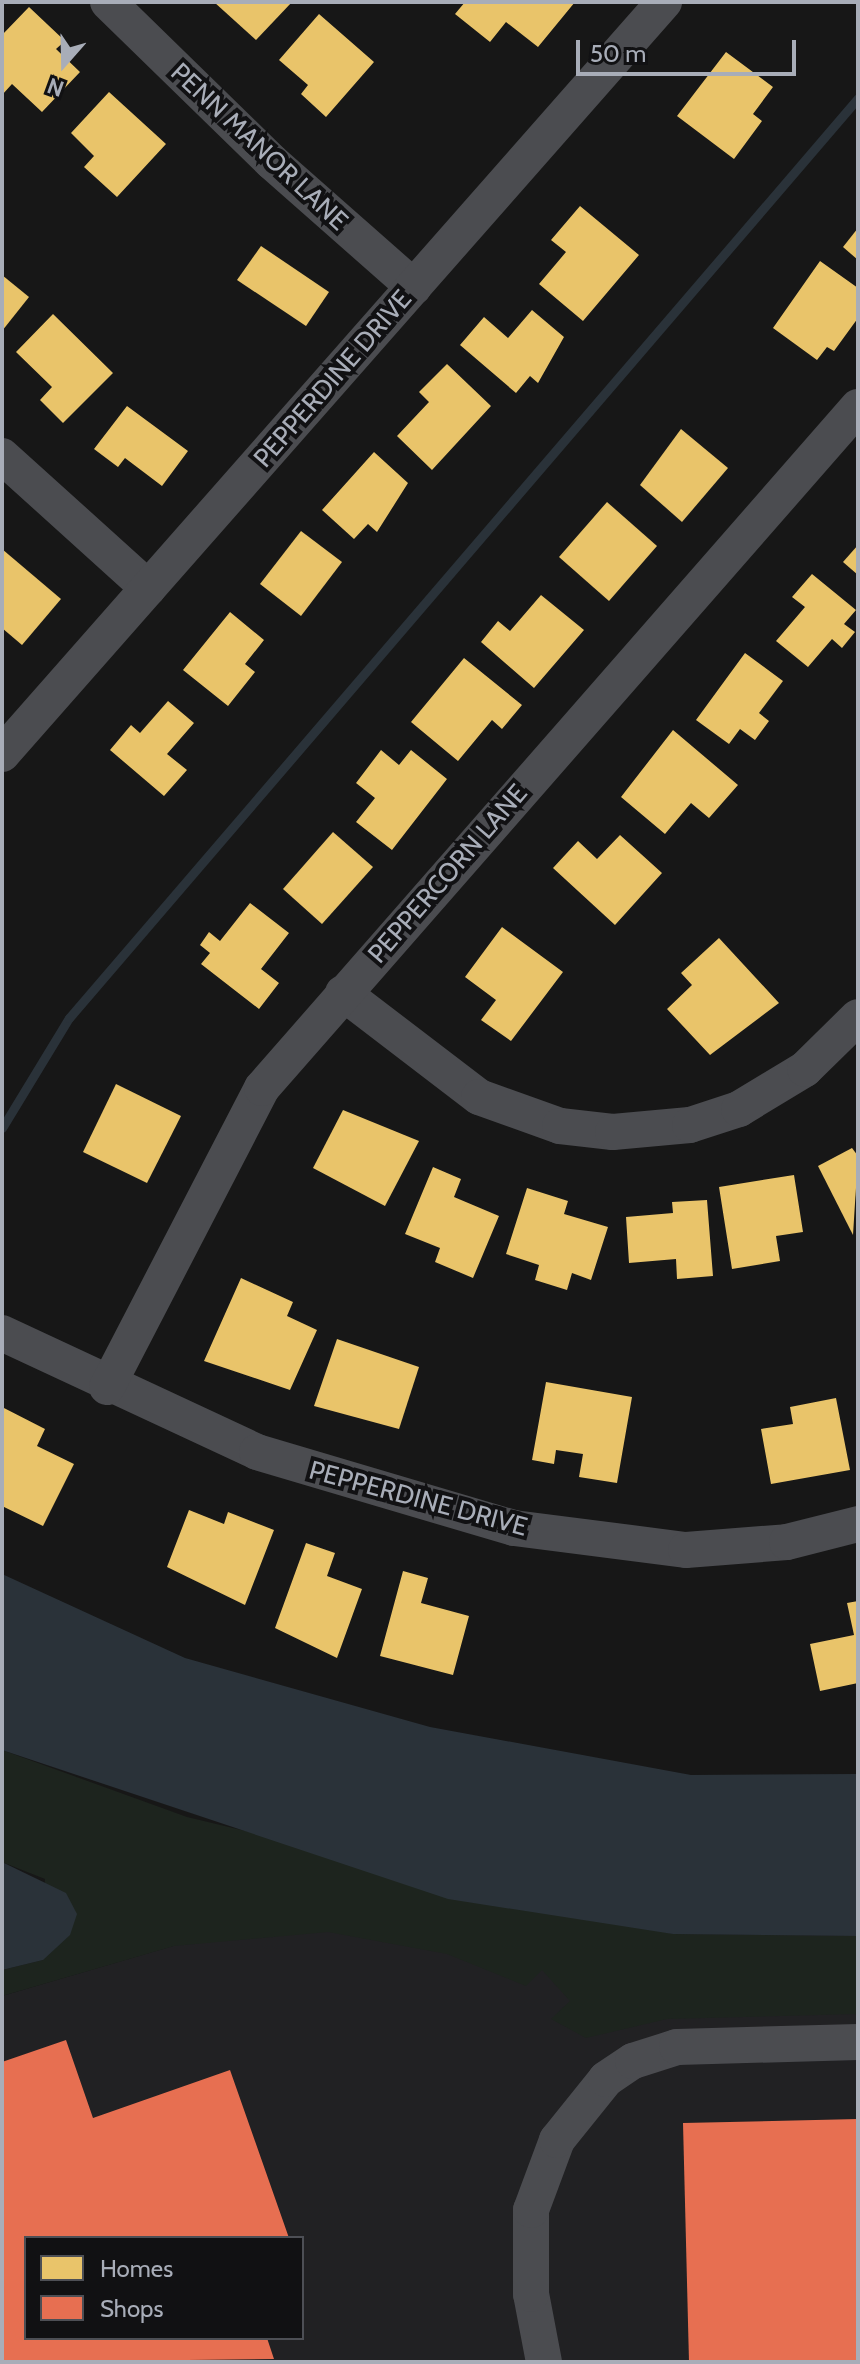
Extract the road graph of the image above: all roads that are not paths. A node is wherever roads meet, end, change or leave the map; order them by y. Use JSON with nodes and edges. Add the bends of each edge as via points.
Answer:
{"nodes":[{"id":1,"x":108,"y":2,"type":"edge"},
{"id":2,"x":664,"y":2,"type":"edge"},
{"id":3,"x":414,"y":287,"type":"junction"},
{"id":4,"x":858,"y":407,"type":"edge"},
{"id":5,"x":2,"y":456,"type":"edge"},
{"id":6,"x":148,"y":588,"type":"junction"},
{"id":7,"x":2,"y":754,"type":"edge"},
{"id":8,"x":343,"y":993,"type":"junction"},
{"id":9,"x":858,"y":1017,"type":"edge"},
{"id":10,"x":2,"y":1333,"type":"edge"},
{"id":11,"x":107,"y":1387,"type":"junction"},
{"id":12,"x":858,"y":1524,"type":"edge"},
{"id":13,"x":858,"y":2042,"type":"edge"},
{"id":14,"x":544,"y":2362,"type":"edge"}],
"edges":[{"from":1,"to":3,"type":"street","name":"PENN MANOR LANE","via":[[272,162]]},
{"from":2,"to":3,"type":"street","name":"PEPPERDINE DRIVE"},
{"from":3,"to":6,"type":"street","name":"PEPPERDINE DRIVE"},
{"from":4,"to":8,"type":"street","name":"PEPPERCORN LANE"},
{"from":5,"to":6,"type":"street"},
{"from":6,"to":7,"type":"street","name":"PEPPERDINE DRIVE"},
{"from":8,"to":9,"type":"street","via":[[479,1097],[560,1126],[613,1132],[690,1125],[739,1109],[805,1069]]},
{"from":8,"to":11,"type":"street","name":"PEPPERCORN LANE","via":[[246,1113]]},
{"from":10,"to":11,"type":"street","name":"PEPPERDINE DRIVE"},
{"from":11,"to":12,"type":"street","name":"PEPPERDINE DRIVE","via":[[352,1485],[571,1539],[719,1549]]},
{"from":13,"to":14,"type":"street","via":[[677,2047],[633,2061],[606,2079],[557,2140],[531,2210],[530,2280]]}]}
